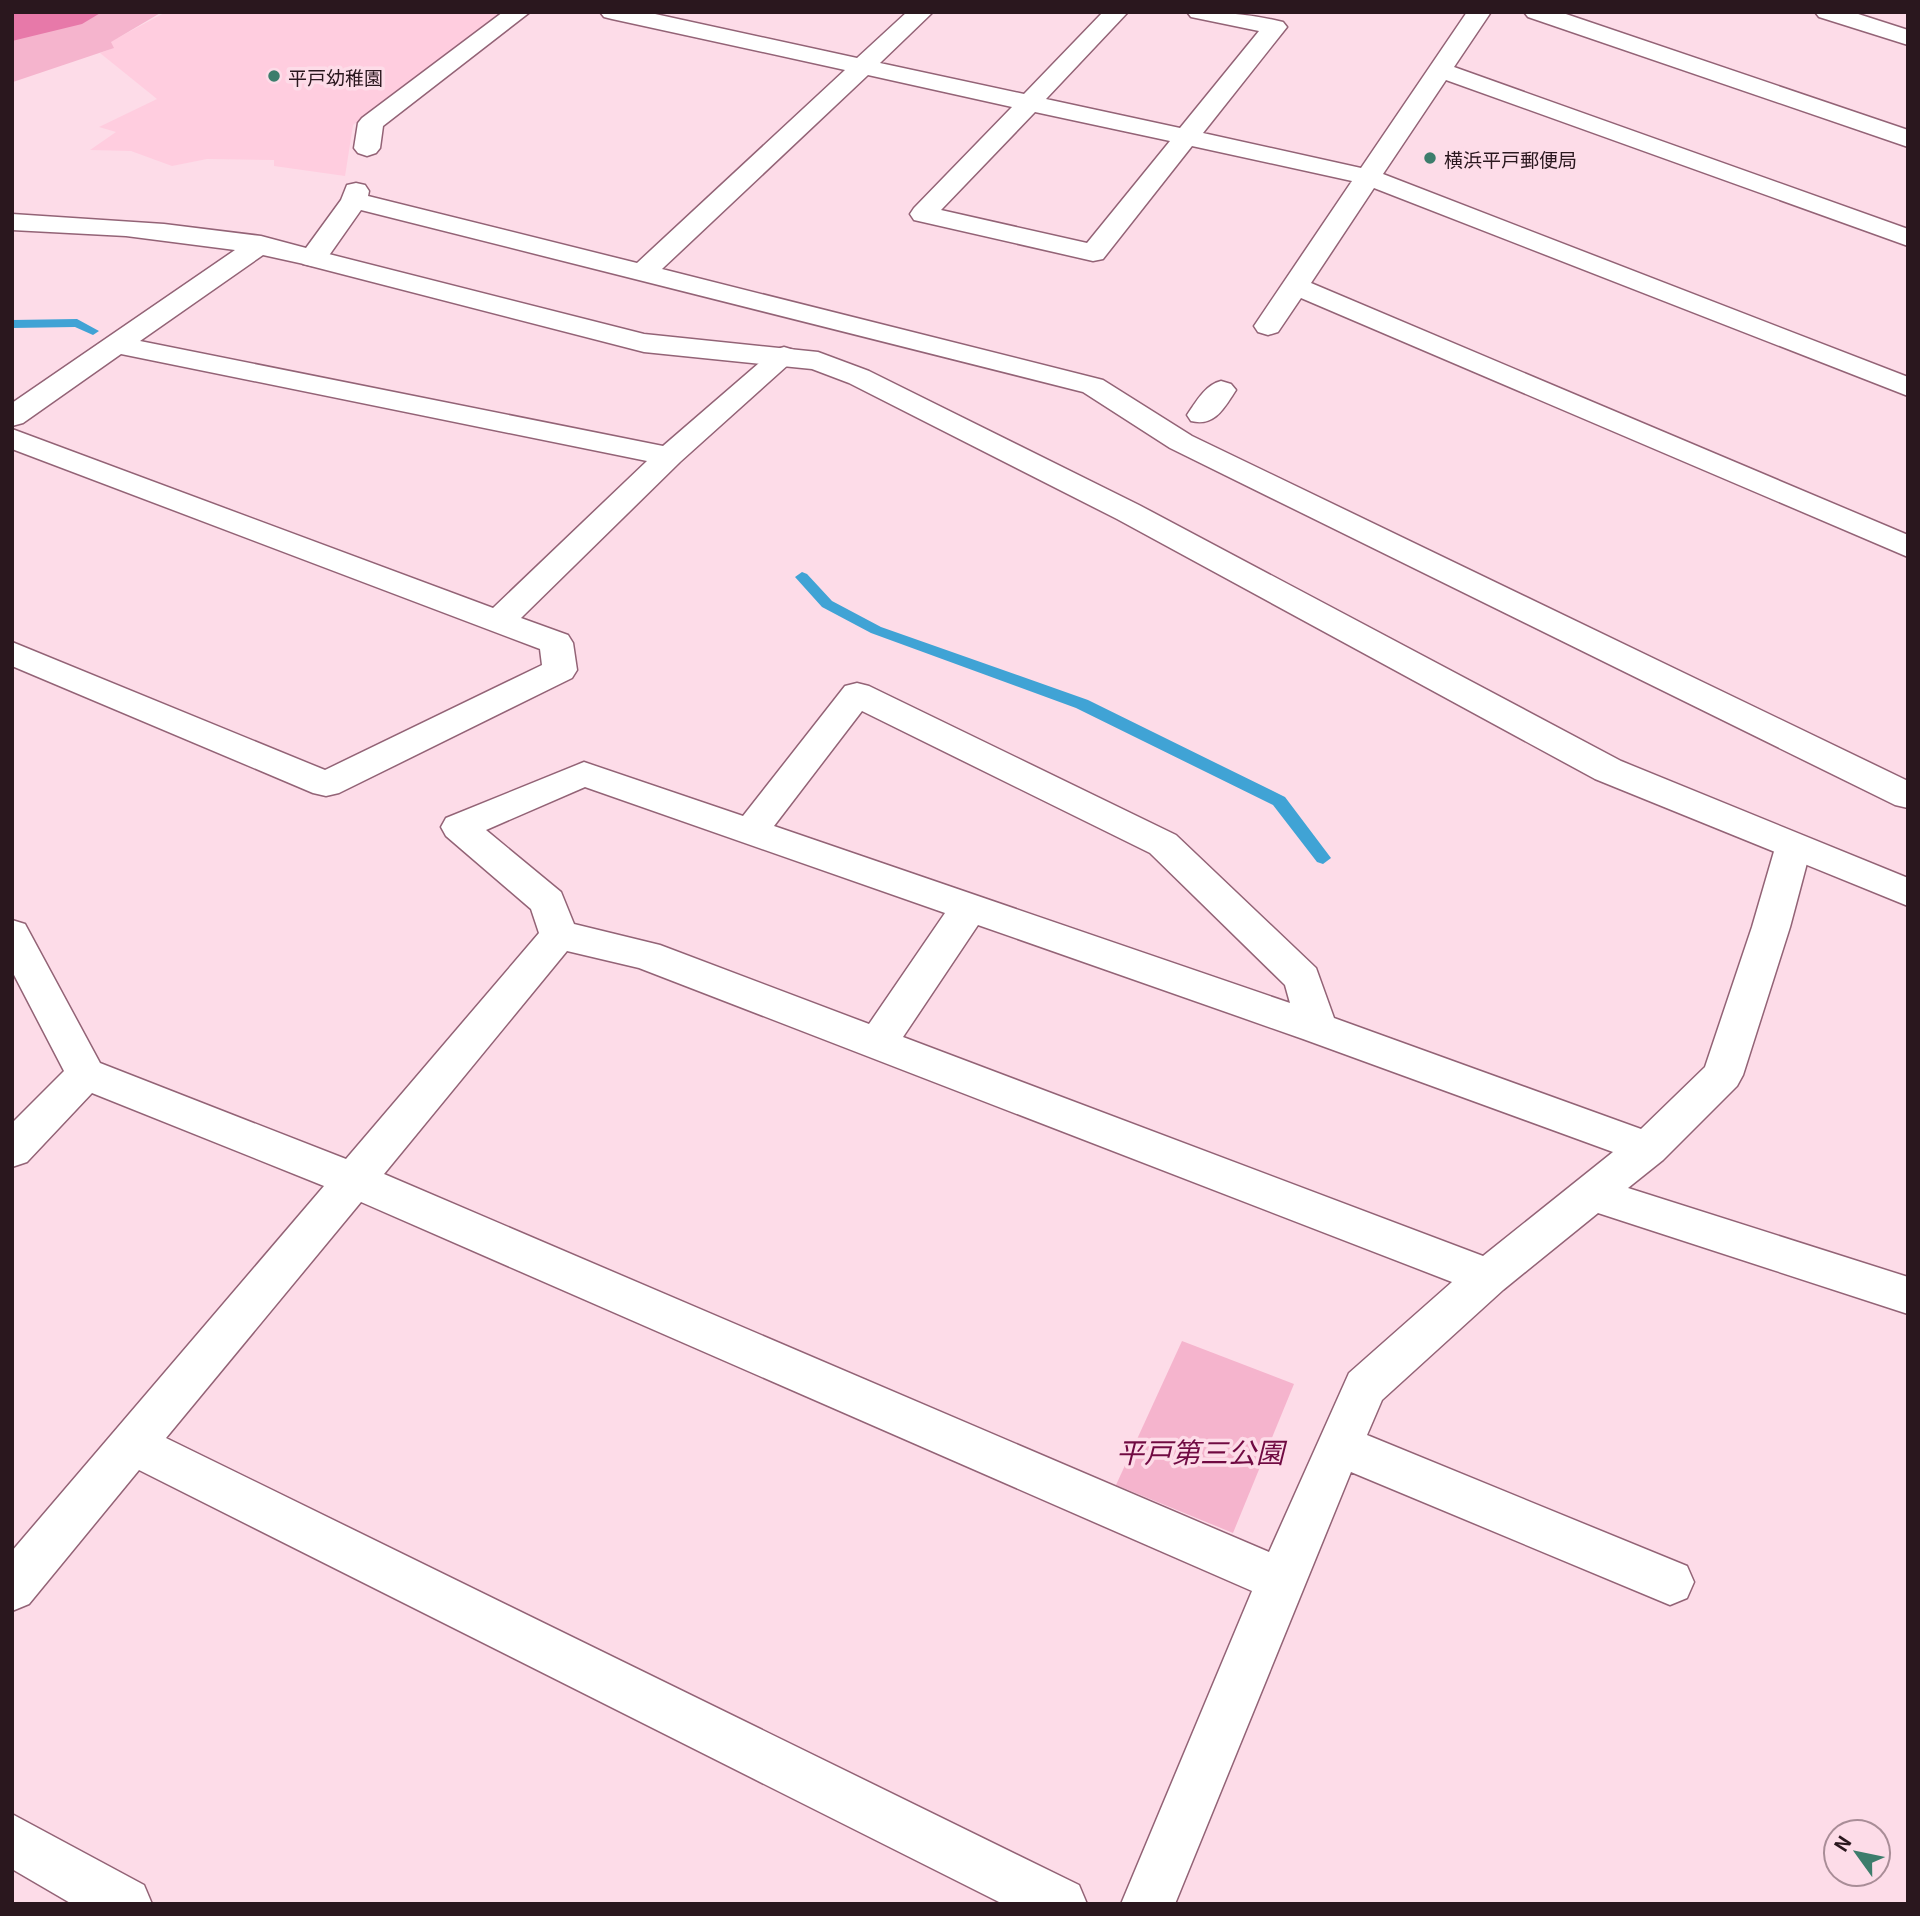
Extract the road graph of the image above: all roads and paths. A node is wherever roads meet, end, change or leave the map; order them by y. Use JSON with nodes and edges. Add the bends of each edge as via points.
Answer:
{"nodes":[{"id":1,"x":518,"y":12,"type":"edge"},
{"id":2,"x":612,"y":12,"type":"edge"},
{"id":3,"x":922,"y":12,"type":"edge"},
{"id":4,"x":1116,"y":12,"type":"edge"},
{"id":5,"x":1199,"y":12,"type":"edge"},
{"id":6,"x":1479,"y":12,"type":"edge"},
{"id":7,"x":1536,"y":12,"type":"edge"},
{"id":8,"x":1827,"y":12,"type":"edge"},
{"id":9,"x":677,"y":19,"type":"edge"},
{"id":10,"x":1908,"y":38,"type":"edge"},
{"id":11,"x":863,"y":67,"type":"junction"},
{"id":12,"x":1441,"y":70,"type":"junction"},
{"id":13,"x":1027,"y":103,"type":"junction"},
{"id":14,"x":1188,"y":138,"type":"junction"},
{"id":15,"x":1908,"y":139,"type":"edge"},
{"id":16,"x":367,"y":148,"type":"dead end"},
{"id":17,"x":1368,"y":177,"type":"junction"},
{"id":18,"x":12,"y":222,"type":"edge"},
{"id":19,"x":1908,"y":239,"type":"edge"},
{"id":20,"x":261,"y":244,"type":"junction"},
{"id":21,"x":313,"y":258,"type":"junction"},
{"id":22,"x":642,"y":273,"type":"junction"},
{"id":23,"x":1295,"y":286,"type":"junction"},
{"id":24,"x":1268,"y":326,"type":"dead end"},
{"id":25,"x":118,"y":345,"type":"junction"},
{"id":26,"x":784,"y":356,"type":"junction"},
{"id":27,"x":1908,"y":387,"type":"edge"},
{"id":28,"x":1221,"y":390,"type":"dead end"},
{"id":29,"x":12,"y":417,"type":"edge"},
{"id":30,"x":12,"y":438,"type":"edge"},
{"id":31,"x":1184,"y":440,"type":"junction"},
{"id":32,"x":669,"y":456,"type":"junction"},
{"id":33,"x":1908,"y":547,"type":"edge"},
{"id":34,"x":499,"y":621,"type":"junction"},
{"id":35,"x":12,"y":653,"type":"edge"},
{"id":36,"x":1908,"y":796,"type":"edge"},
{"id":37,"x":750,"y":832,"type":"junction"},
{"id":38,"x":1793,"y":848,"type":"junction"},
{"id":39,"x":1908,"y":893,"type":"edge"},
{"id":40,"x":969,"y":908,"type":"junction"},
{"id":41,"x":12,"y":933,"type":"edge"},
{"id":42,"x":559,"y":935,"type":"junction"},
{"id":43,"x":1317,"y":1028,"type":"junction"},
{"id":44,"x":878,"y":1043,"type":"junction"},
{"id":45,"x":86,"y":1074,"type":"junction"},
{"id":46,"x":1648,"y":1148,"type":"junction"},
{"id":47,"x":12,"y":1150,"type":"edge"},
{"id":48,"x":354,"y":1180,"type":"junction"},
{"id":49,"x":1593,"y":1194,"type":"junction"},
{"id":50,"x":1488,"y":1277,"type":"junction"},
{"id":51,"x":1908,"y":1296,"type":"edge"},
{"id":52,"x":132,"y":1444,"type":"junction"},
{"id":53,"x":1339,"y":1445,"type":"junction"},
{"id":54,"x":1282,"y":1580,"type":"junction"},
{"id":55,"x":1670,"y":1581,"type":"dead end"},
{"id":56,"x":12,"y":1588,"type":"edge"},
{"id":57,"x":12,"y":1840,"type":"edge"},
{"id":58,"x":125,"y":1904,"type":"edge"},
{"id":59,"x":1060,"y":1904,"type":"edge"},
{"id":60,"x":1148,"y":1904,"type":"edge"}],
"edges":[{"from":1,"to":16,"type":"street","via":[[371,123]]},
{"from":2,"to":9,"type":"street"},
{"from":3,"to":11,"type":"street"},
{"from":4,"to":13,"type":"street"},
{"from":5,"to":14,"type":"street","via":[[1275,27]]},
{"from":6,"to":12,"type":"street"},
{"from":7,"to":15,"type":"street"},
{"from":8,"to":10,"type":"street"},
{"from":9,"to":11,"type":"street"},
{"from":11,"to":13,"type":"street"},
{"from":11,"to":22,"type":"street"},
{"from":12,"to":17,"type":"street"},
{"from":12,"to":19,"type":"street"},
{"from":13,"to":14,"type":"street"},
{"from":13,"to":14,"type":"street","via":[[923,214],[1093,253]]},
{"from":14,"to":17,"type":"street"},
{"from":17,"to":23,"type":"street"},
{"from":17,"to":27,"type":"street"},
{"from":18,"to":20,"type":"street","via":[[125,226]]},
{"from":20,"to":21,"type":"street"},
{"from":20,"to":25,"type":"street"},
{"from":21,"to":22,"type":"street","via":[[355,195]]},
{"from":21,"to":26,"type":"street","via":[[644,343]]},
{"from":22,"to":31,"type":"street","via":[[1093,386]]},
{"from":23,"to":24,"type":"street"},
{"from":23,"to":33,"type":"street"},
{"from":25,"to":29,"type":"street"},
{"from":25,"to":32,"type":"street"},
{"from":26,"to":32,"type":"street"},
{"from":26,"to":38,"type":"street","via":[[818,361],[859,377],[1128,512],[1608,770]]},
{"from":28,"to":31,"type":"street"},
{"from":30,"to":34,"type":"street"},
{"from":31,"to":36,"type":"street"},
{"from":32,"to":34,"type":"street"},
{"from":34,"to":35,"type":"street","via":[[556,643],[560,670],[326,784]]},
{"from":37,"to":40,"type":"street"},
{"from":37,"to":42,"type":"street","via":[[584,775],[459,827],[548,902]]},
{"from":37,"to":43,"type":"street","via":[[857,694],[1163,844],[1302,978]]},
{"from":38,"to":39,"type":"street"},
{"from":38,"to":46,"type":"street","via":[[1723,1075]]},
{"from":40,"to":43,"type":"street"},
{"from":40,"to":44,"type":"street"},
{"from":41,"to":45,"type":"street"},
{"from":42,"to":44,"type":"street","via":[[646,955]]},
{"from":42,"to":48,"type":"street"},
{"from":43,"to":46,"type":"street"},
{"from":44,"to":50,"type":"street"},
{"from":45,"to":47,"type":"street"},
{"from":45,"to":48,"type":"street"},
{"from":46,"to":49,"type":"street"},
{"from":48,"to":52,"type":"street"},
{"from":48,"to":54,"type":"street"},
{"from":49,"to":50,"type":"street"},
{"from":49,"to":51,"type":"street"},
{"from":50,"to":53,"type":"street","via":[[1365,1387]]},
{"from":52,"to":56,"type":"street"},
{"from":52,"to":59,"type":"street"},
{"from":53,"to":54,"type":"street"},
{"from":53,"to":55,"type":"street"},
{"from":54,"to":60,"type":"street"},
{"from":57,"to":58,"type":"street"}]}
